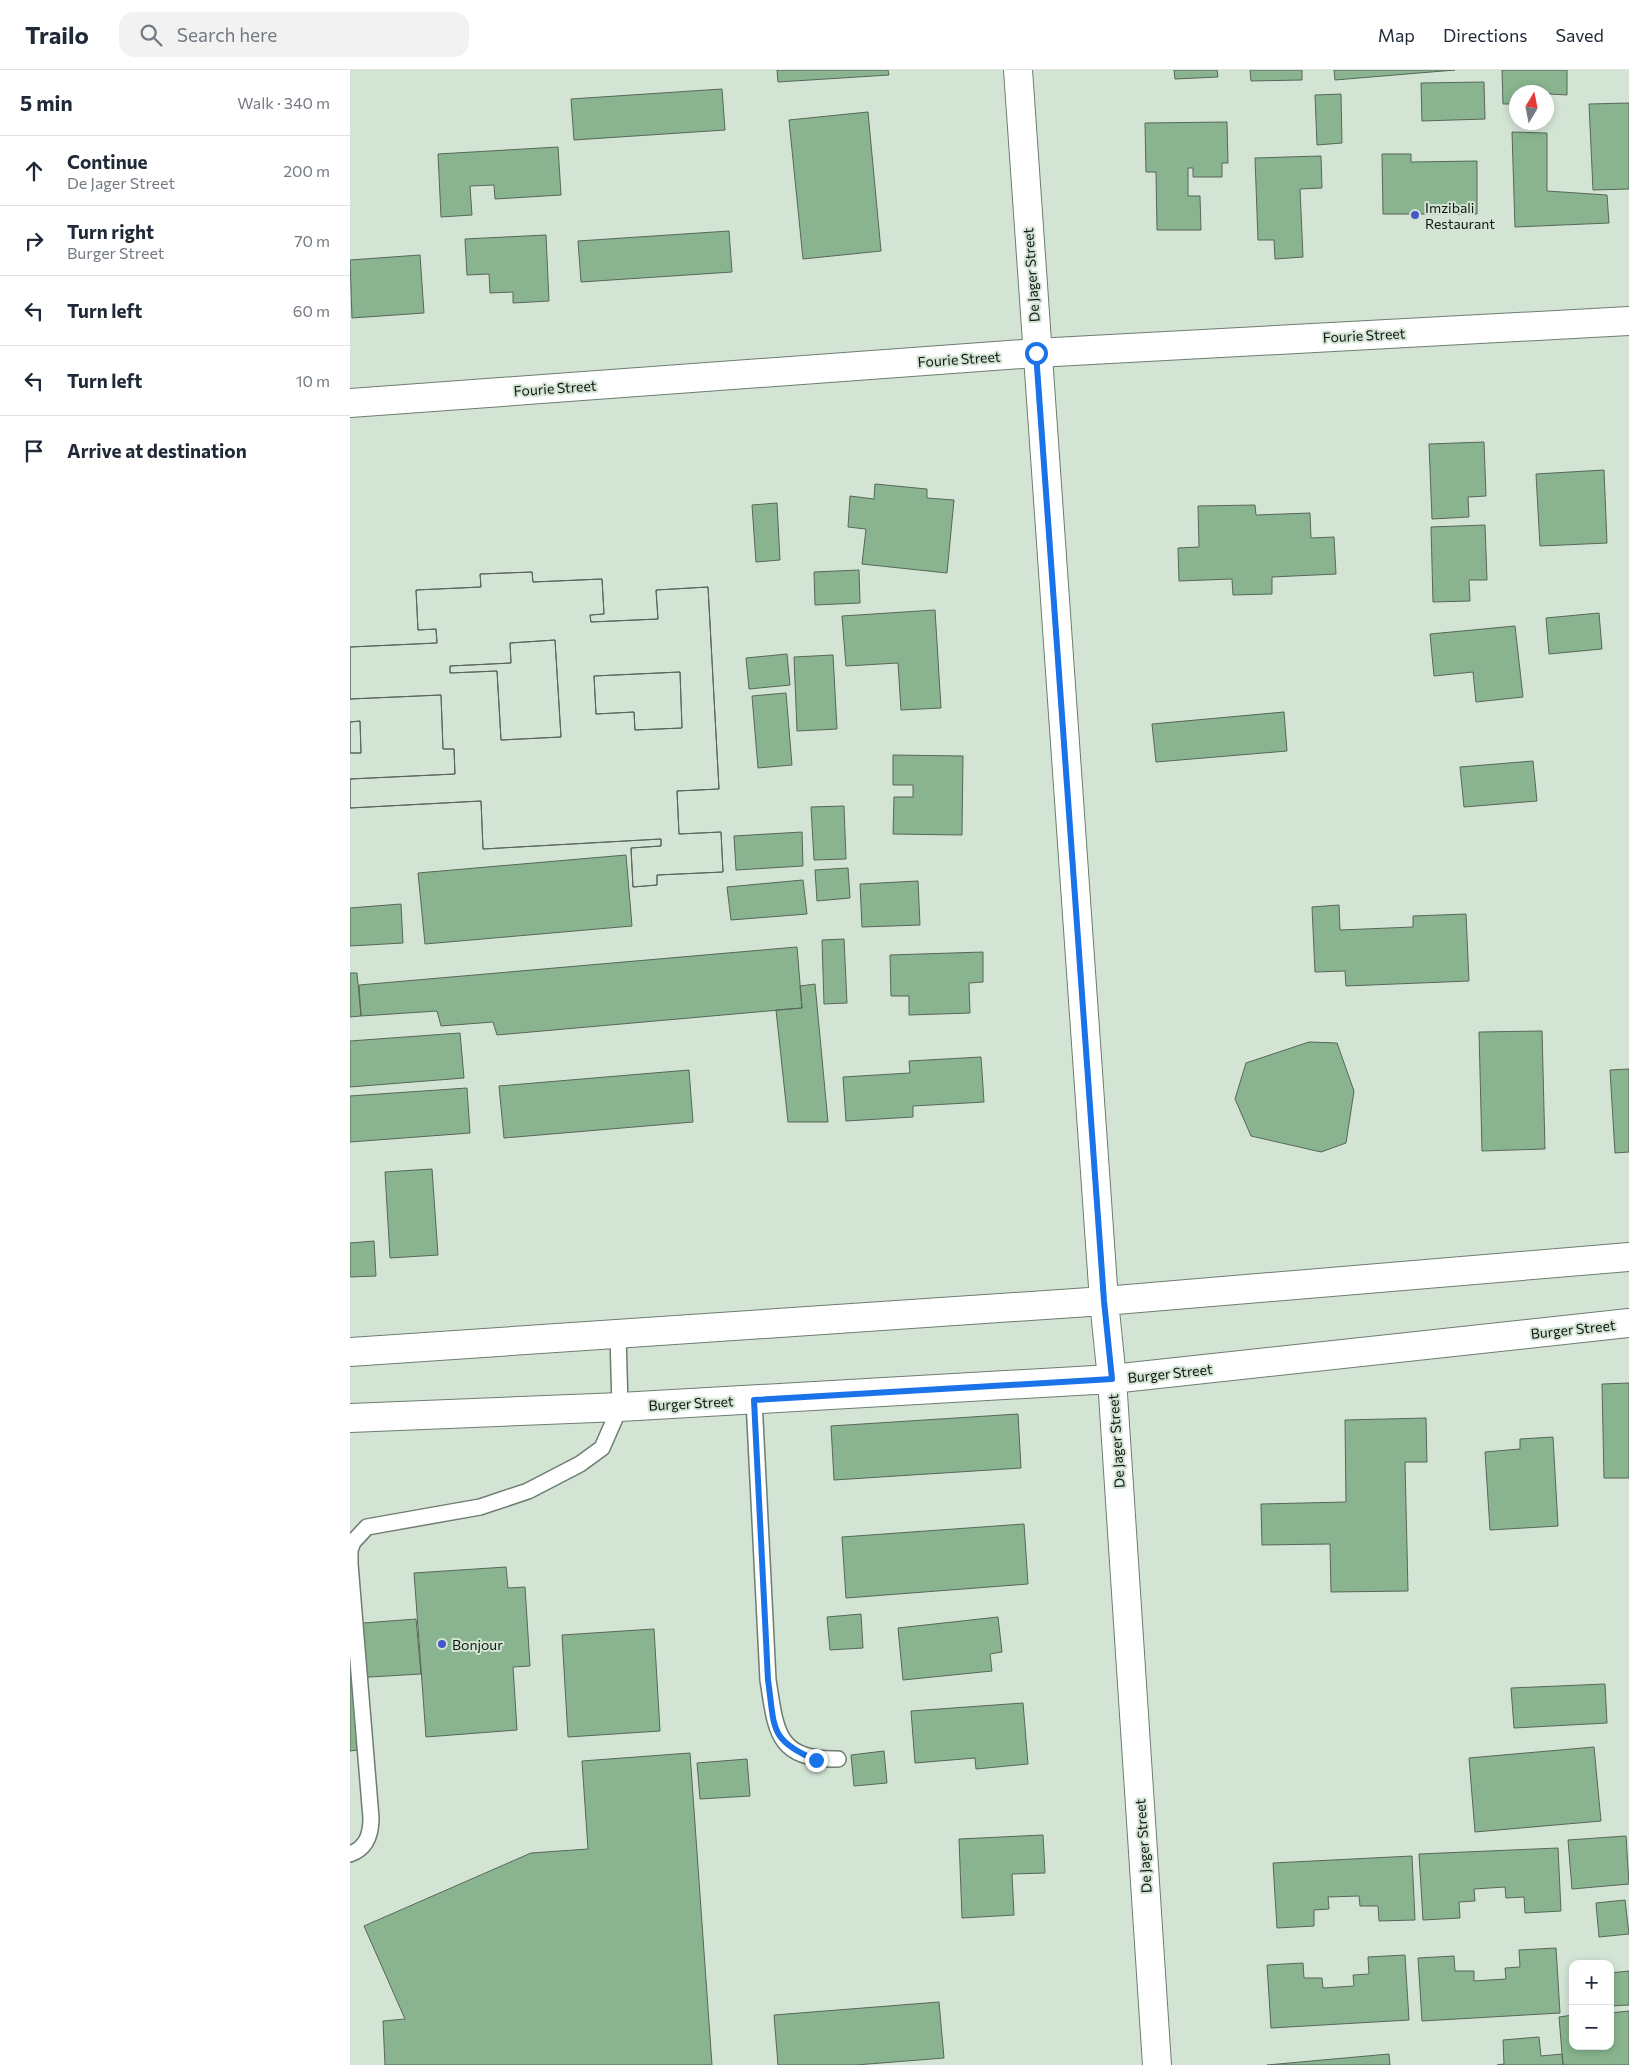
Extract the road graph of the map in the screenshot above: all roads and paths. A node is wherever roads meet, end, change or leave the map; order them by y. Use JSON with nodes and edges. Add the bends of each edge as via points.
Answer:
{"nodes":[{"id":1,"x":1018,"y":70,"type":"edge"},
{"id":2,"x":1629,"y":321,"type":"edge"},
{"id":3,"x":1036,"y":353,"type":"junction"},
{"id":4,"x":350,"y":403,"type":"edge"},
{"id":5,"x":1629,"y":1257,"type":"edge"},
{"id":6,"x":1104,"y":1301,"type":"junction"},
{"id":7,"x":1629,"y":1323,"type":"edge"},
{"id":8,"x":618,"y":1335,"type":"junction"},
{"id":9,"x":350,"y":1352,"type":"edge"},
{"id":10,"x":1112,"y":1379,"type":"junction"},
{"id":11,"x":754,"y":1400,"type":"junction"},
{"id":12,"x":620,"y":1407,"type":"junction"},
{"id":13,"x":350,"y":1418,"type":"edge"},
{"id":14,"x":350,"y":1564,"type":"edge"},
{"id":15,"x":838,"y":1759,"type":"dead end"},
{"id":16,"x":350,"y":1854,"type":"edge"},
{"id":17,"x":1157,"y":2065,"type":"edge"}],
"edges":[{"from":1,"to":3,"type":"main road","name":"De Jager Street"},
{"from":2,"to":3,"type":"main road","name":"Fourie Street"},
{"from":3,"to":4,"type":"main road","name":"Fourie Street"},
{"from":3,"to":6,"type":"main road","name":"De Jager Street"},
{"from":5,"to":6,"type":"main road"},
{"from":6,"to":8,"type":"main road"},
{"from":6,"to":10,"type":"main road","name":"De Jager Street"},
{"from":7,"to":10,"type":"main road","name":"Burger Street"},
{"from":8,"to":9,"type":"main road"},
{"from":8,"to":12,"type":"lane"},
{"from":10,"to":11,"type":"main road","name":"Burger Street"},
{"from":10,"to":17,"type":"main road","name":"De Jager Street"},
{"from":11,"to":12,"type":"main road","name":"Burger Street"},
{"from":11,"to":15,"type":"lane","via":[[768,1680],[775,1726],[783,1742],[794,1750],[816,1760]]},
{"from":12,"to":13,"type":"main road","name":"Burger Street"},
{"from":12,"to":14,"type":"lane","via":[[602,1448],[580,1464],[528,1491],[480,1507],[367,1527],[353,1542]]},
{"from":14,"to":16,"type":"lane","via":[[371,1818],[368,1839],[363,1847]]}]}
